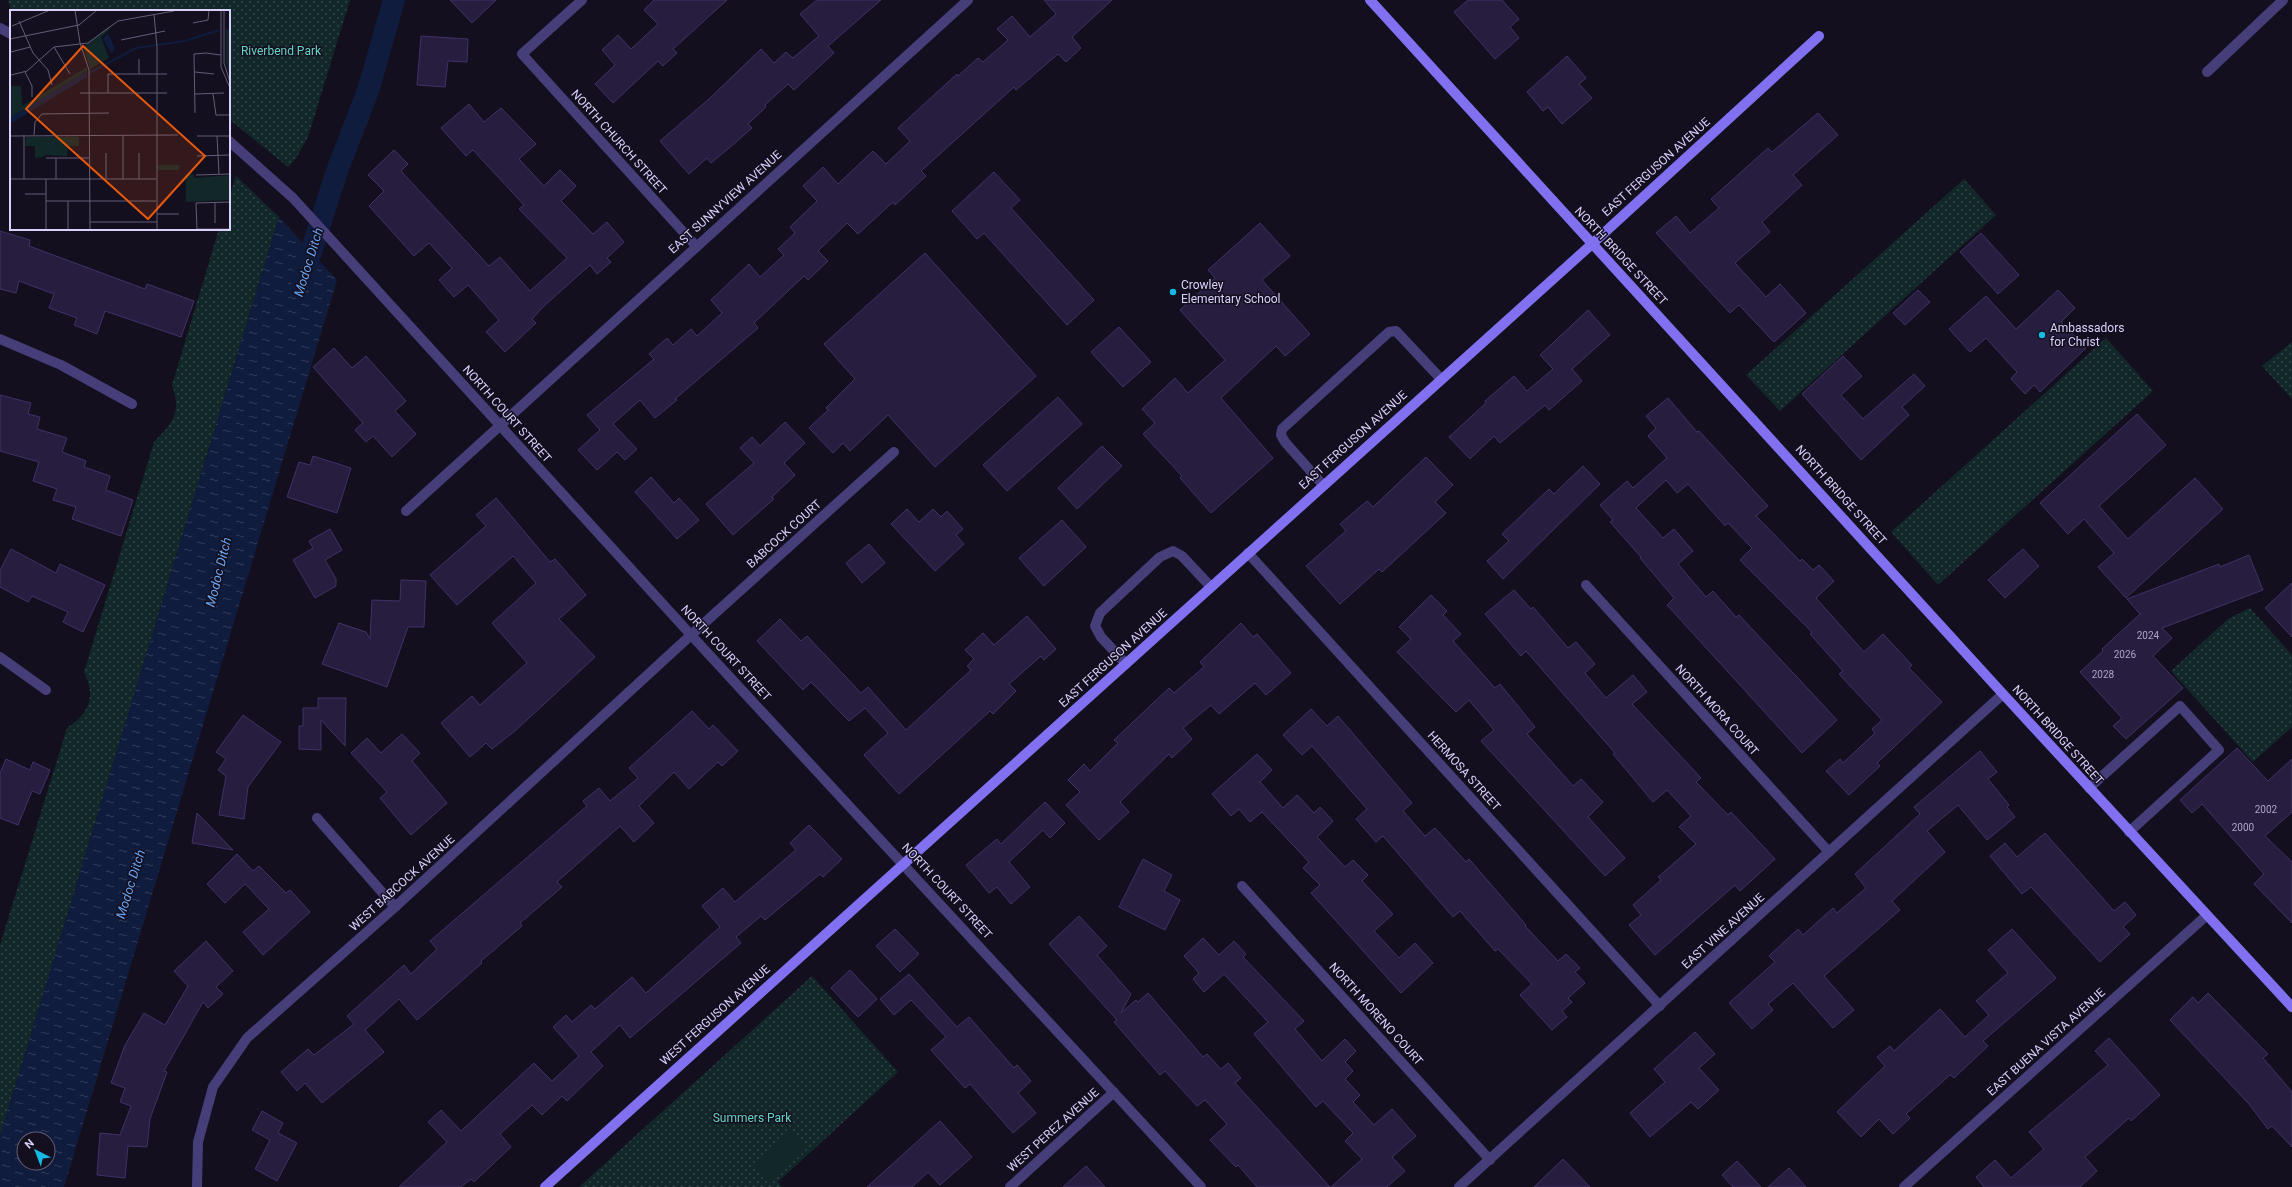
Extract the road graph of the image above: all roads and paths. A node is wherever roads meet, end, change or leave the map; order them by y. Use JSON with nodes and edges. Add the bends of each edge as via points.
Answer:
{"nodes":[{"id":1,"x":582,"y":0,"type":"edge"},
{"id":2,"x":968,"y":0,"type":"edge"},
{"id":3,"x":1370,"y":0,"type":"edge"},
{"id":4,"x":2283,"y":0,"type":"edge"},
{"id":5,"x":0,"y":28,"type":"edge"},
{"id":6,"x":10,"y":33,"type":"edge"},
{"id":7,"x":1819,"y":36,"type":"dead end"},
{"id":8,"x":2207,"y":72,"type":"dead end"},
{"id":9,"x":230,"y":142,"type":"edge"},
{"id":10,"x":1592,"y":244,"type":"junction"},
{"id":11,"x":696,"y":246,"type":"junction"},
{"id":12,"x":0,"y":339,"type":"edge"},
{"id":13,"x":1441,"y":379,"type":"junction"},
{"id":14,"x":132,"y":404,"type":"dead end"},
{"id":15,"x":500,"y":425,"type":"junction"},
{"id":16,"x":894,"y":452,"type":"dead end"},
{"id":17,"x":1323,"y":485,"type":"junction"},
{"id":18,"x":406,"y":511,"type":"dead end"},
{"id":19,"x":1248,"y":552,"type":"junction"},
{"id":20,"x":1586,"y":585,"type":"dead end"},
{"id":21,"x":1211,"y":587,"type":"junction"},
{"id":22,"x":691,"y":635,"type":"junction"},
{"id":23,"x":0,"y":657,"type":"edge"},
{"id":24,"x":1126,"y":664,"type":"junction"},
{"id":25,"x":46,"y":690,"type":"dead end"},
{"id":26,"x":2003,"y":694,"type":"junction"},
{"id":27,"x":2089,"y":788,"type":"junction"},
{"id":28,"x":317,"y":818,"type":"dead end"},
{"id":29,"x":2129,"y":832,"type":"junction"},
{"id":30,"x":1829,"y":852,"type":"junction"},
{"id":31,"x":904,"y":863,"type":"junction"},
{"id":32,"x":1242,"y":886,"type":"dead end"},
{"id":33,"x":395,"y":907,"type":"junction"},
{"id":34,"x":2206,"y":916,"type":"junction"},
{"id":35,"x":1660,"y":1006,"type":"junction"},
{"id":36,"x":2292,"y":1007,"type":"edge"},
{"id":37,"x":1114,"y":1092,"type":"junction"},
{"id":38,"x":1490,"y":1160,"type":"junction"},
{"id":39,"x":197,"y":1187,"type":"edge"},
{"id":40,"x":545,"y":1187,"type":"edge"},
{"id":41,"x":1010,"y":1187,"type":"edge"},
{"id":42,"x":1201,"y":1187,"type":"edge"},
{"id":43,"x":1459,"y":1187,"type":"edge"},
{"id":44,"x":1904,"y":1187,"type":"edge"}],
"edges":[{"from":1,"to":11,"type":"street","name":"NORTH CHURCH STREET","via":[[522,54]]},
{"from":2,"to":11,"type":"street","name":"EAST SUNNYVIEW AVENUE"},
{"from":3,"to":10,"type":"street","name":"NORTH BRIDGE STREET"},
{"from":4,"to":8,"type":"street"},
{"from":5,"to":6,"type":"street"},
{"from":7,"to":10,"type":"street","name":"EAST FERGUSON AVENUE"},
{"from":9,"to":15,"type":"street","name":"NORTH COURT STREET","via":[[293,198]]},
{"from":10,"to":13,"type":"street","name":"EAST FERGUSON AVENUE"},
{"from":10,"to":26,"type":"street","name":"NORTH BRIDGE STREET"},
{"from":11,"to":15,"type":"street","name":"EAST SUNNYVIEW AVENUE"},
{"from":12,"to":14,"type":"street","via":[[61,365]]},
{"from":13,"to":17,"type":"street","name":"EAST FERGUSON AVENUE"},
{"from":13,"to":17,"type":"street","via":[[1396,331],[1389,332],[1282,429],[1281,435],[1285,442]]},
{"from":15,"to":18,"type":"street","name":"EAST SUNNYVIEW AVENUE"},
{"from":15,"to":22,"type":"street","name":"NORTH COURT STREET"},
{"from":16,"to":22,"type":"street","name":"BABCOCK COURT"},
{"from":17,"to":19,"type":"street","name":"EAST FERGUSON AVENUE"},
{"from":19,"to":21,"type":"street","name":"EAST FERGUSON AVENUE"},
{"from":19,"to":35,"type":"street","name":"HERMOSA STREET"},
{"from":20,"to":30,"type":"street","name":"NORTH MORA COURT"},
{"from":21,"to":24,"type":"street","name":"EAST FERGUSON AVENUE"},
{"from":21,"to":24,"type":"street","via":[[1182,556],[1173,551],[1160,557],[1100,613],[1095,626]]},
{"from":22,"to":31,"type":"street","name":"NORTH COURT STREET"},
{"from":22,"to":33,"type":"street","name":"WEST BABCOCK AVENUE"},
{"from":23,"to":25,"type":"street"},
{"from":24,"to":31,"type":"street","name":"EAST FERGUSON AVENUE"},
{"from":26,"to":27,"type":"street","name":"NORTH BRIDGE STREET"},
{"from":26,"to":30,"type":"street","name":"EAST VINE AVENUE"},
{"from":27,"to":29,"type":"street","name":"NORTH BRIDGE STREET"},
{"from":27,"to":29,"type":"street","via":[[2180,706],[2219,750]]},
{"from":28,"to":33,"type":"street"},
{"from":29,"to":34,"type":"street","name":"NORTH BRIDGE STREET"},
{"from":30,"to":35,"type":"street","name":"EAST VINE AVENUE"},
{"from":31,"to":37,"type":"street","name":"NORTH COURT STREET"},
{"from":31,"to":40,"type":"street","name":"WEST FERGUSON AVENUE"},
{"from":32,"to":38,"type":"street","name":"NORTH MORENO COURT"},
{"from":33,"to":39,"type":"street","name":"WEST BABCOCK AVENUE","via":[[247,1038],[213,1087],[198,1142]]},
{"from":34,"to":36,"type":"street","name":"NORTH BRIDGE STREET"},
{"from":34,"to":44,"type":"street","name":"EAST BUENA VISTA AVENUE"},
{"from":35,"to":38,"type":"street","name":"EAST VINE AVENUE"},
{"from":37,"to":41,"type":"street","name":"WEST PEREZ AVENUE"},
{"from":37,"to":42,"type":"street","name":"NORTH COURT STREET"},
{"from":38,"to":43,"type":"street","name":"EAST VINE AVENUE"}]}
